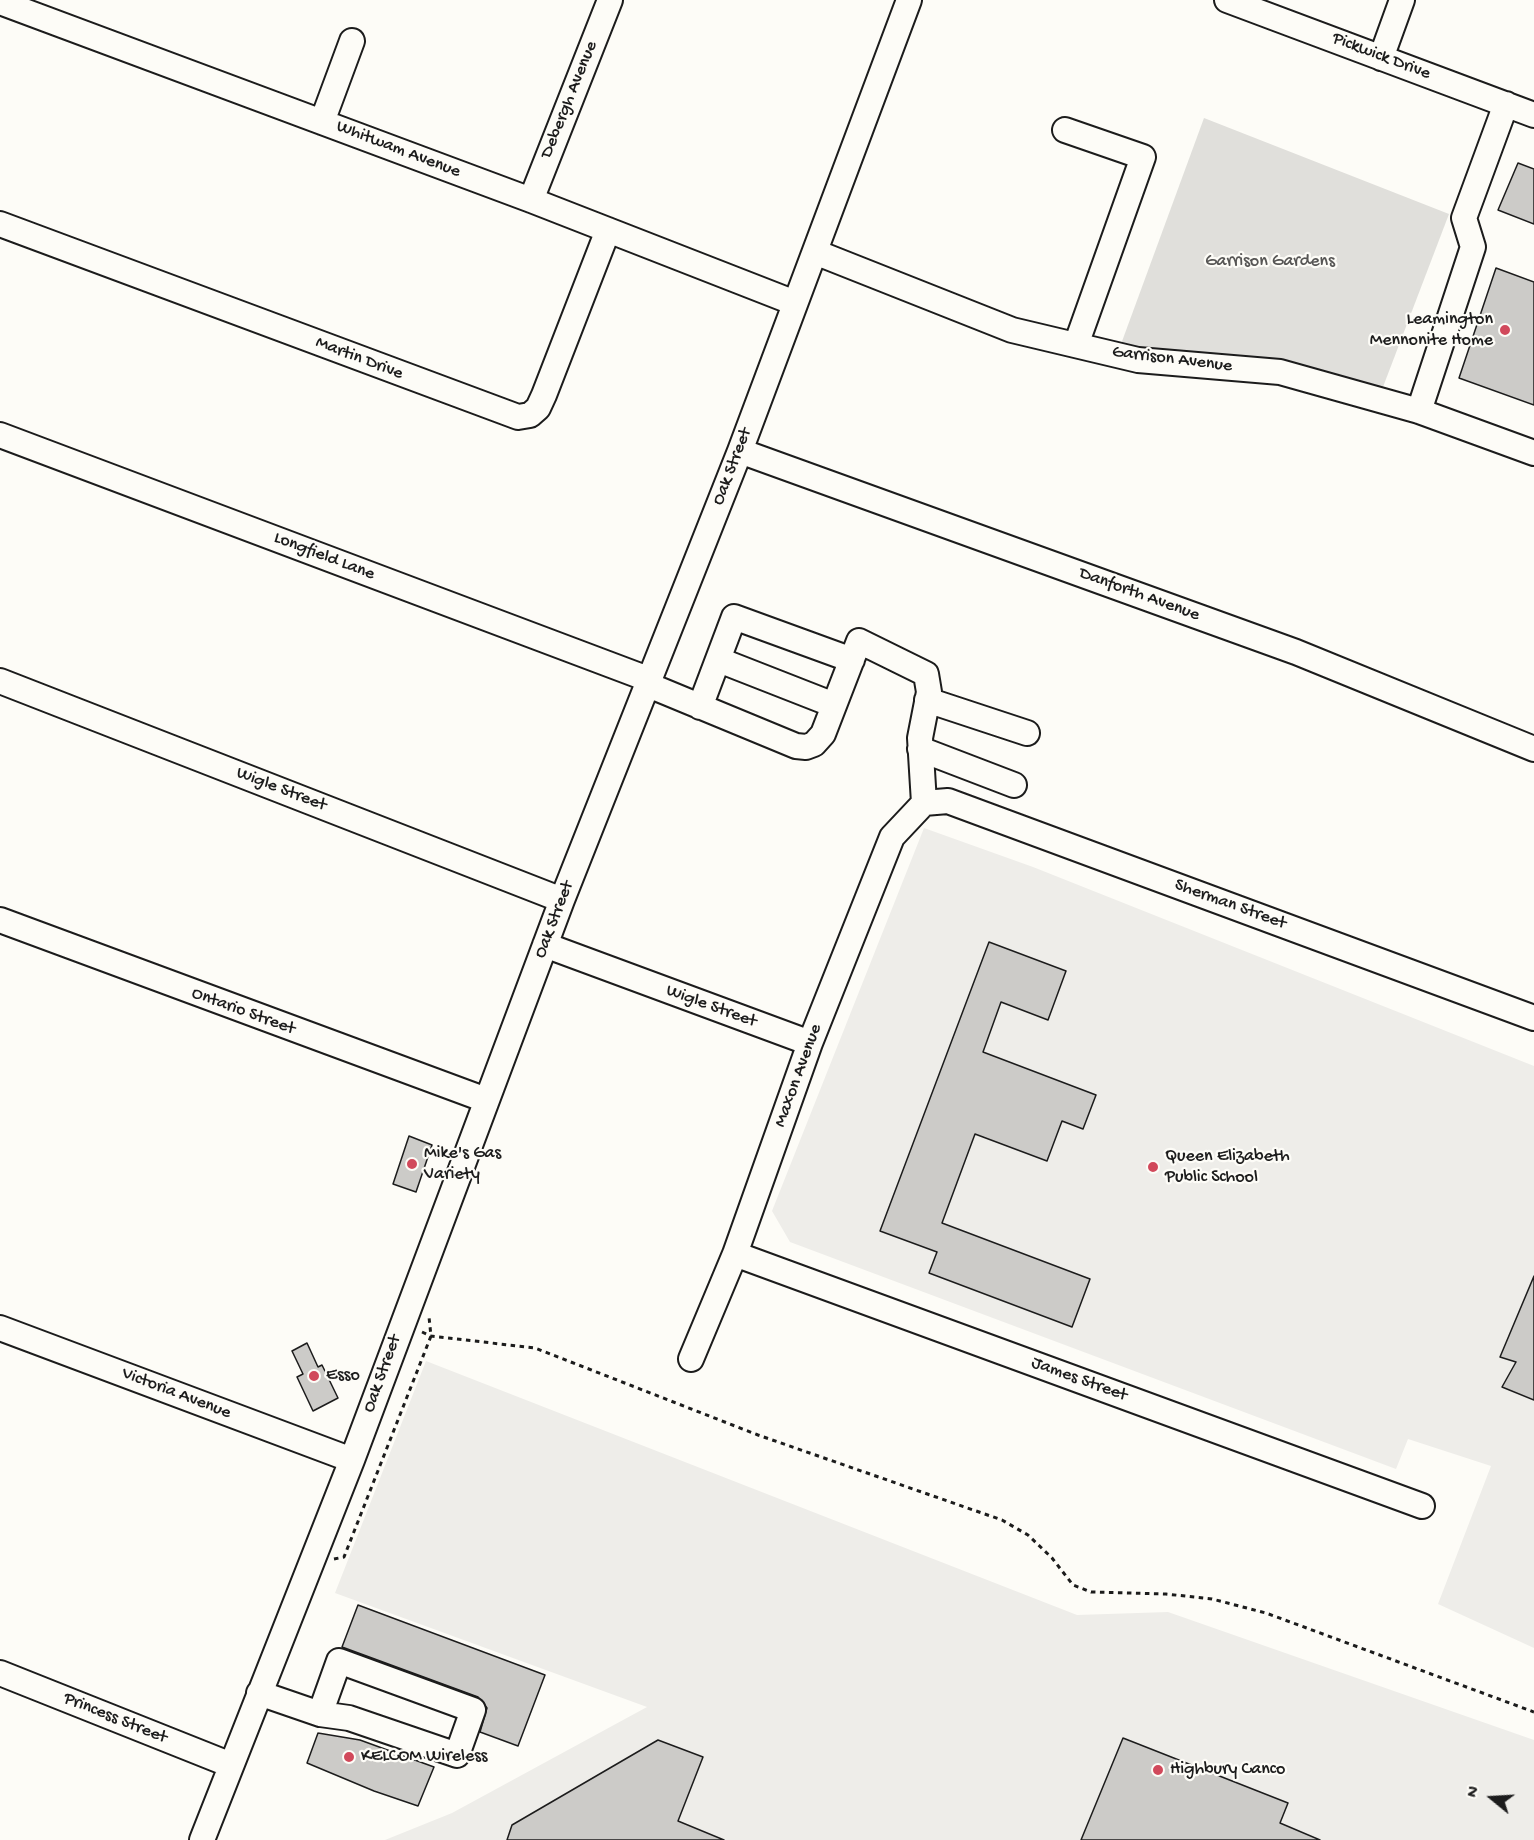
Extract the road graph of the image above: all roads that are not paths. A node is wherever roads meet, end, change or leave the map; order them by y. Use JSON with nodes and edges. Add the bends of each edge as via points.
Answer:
{"nodes":[{"id":1,"x":610,"y":0,"type":"edge"},
{"id":2,"x":909,"y":0,"type":"edge"},
{"id":3,"x":1227,"y":0,"type":"edge"},
{"id":4,"x":1402,"y":0,"type":"edge"},
{"id":5,"x":16,"y":4,"type":"edge"},
{"id":6,"x":352,"y":41,"type":"dead end"},
{"id":7,"x":1381,"y":58,"type":"junction"},
{"id":8,"x":1506,"y":104,"type":"junction"},
{"id":9,"x":1534,"y":115,"type":"edge"},
{"id":10,"x":322,"y":122,"type":"junction"},
{"id":11,"x":1065,"y":130,"type":"dead end"},
{"id":12,"x":531,"y":200,"type":"junction"},
{"id":13,"x":0,"y":224,"type":"edge"},
{"id":14,"x":608,"y":230,"type":"junction"},
{"id":15,"x":815,"y":252,"type":"junction"},
{"id":16,"x":795,"y":303,"type":"junction"},
{"id":17,"x":1076,"y":345,"type":"junction"},
{"id":18,"x":1419,"y":411,"type":"junction"},
{"id":19,"x":0,"y":435,"type":"edge"},
{"id":20,"x":740,"y":451,"type":"junction"},
{"id":21,"x":1534,"y":453,"type":"edge"},
{"id":22,"x":719,"y":660,"type":"junction"},
{"id":23,"x":852,"y":660,"type":"junction"},
{"id":24,"x":0,"y":681,"type":"edge"},
{"id":25,"x":647,"y":682,"type":"junction"},
{"id":26,"x":927,"y":700,"type":"junction"},
{"id":27,"x":834,"y":705,"type":"junction"},
{"id":28,"x":700,"y":707,"type":"junction"},
{"id":29,"x":1027,"y":733,"type":"dead end"},
{"id":30,"x":920,"y":749,"type":"junction"},
{"id":31,"x":1534,"y":749,"type":"edge"},
{"id":32,"x":1014,"y":785,"type":"dead end"},
{"id":33,"x":924,"y":803,"type":"junction"},
{"id":34,"x":562,"y":900,"type":"junction"},
{"id":35,"x":0,"y":920,"type":"edge"},
{"id":36,"x":545,"y":945,"type":"junction"},
{"id":37,"x":1534,"y":1018,"type":"edge"},
{"id":38,"x":810,"y":1043,"type":"junction"},
{"id":39,"x":486,"y":1100,"type":"junction"},
{"id":40,"x":735,"y":1254,"type":"junction"},
{"id":41,"x":0,"y":1328,"type":"edge"},
{"id":42,"x":691,"y":1359,"type":"dead end"},
{"id":43,"x":352,"y":1460,"type":"junction"},
{"id":44,"x":1422,"y":1506,"type":"dead end"},
{"id":45,"x":0,"y":1673,"type":"edge"},
{"id":46,"x":259,"y":1693,"type":"junction"},
{"id":47,"x":320,"y":1714,"type":"junction"},
{"id":48,"x":231,"y":1766,"type":"junction"},
{"id":49,"x":202,"y":1840,"type":"edge"}],
"edges":[{"from":1,"to":12,"type":"street","name":"Debergh Avenue"},
{"from":2,"to":15,"type":"street","name":"Oak Street"},
{"from":3,"to":7,"type":"street","name":"Pickwick Drive"},
{"from":4,"to":7,"type":"street"},
{"from":5,"to":10,"type":"street","name":"Whitwam Avenue"},
{"from":6,"to":10,"type":"street"},
{"from":7,"to":8,"type":"street","name":"Pickwick Drive"},
{"from":8,"to":9,"type":"street","name":"Pickwick Drive"},
{"from":8,"to":18,"type":"street","via":[[1464,218],[1473,247]]},
{"from":10,"to":12,"type":"street","name":"Whitwam Avenue"},
{"from":11,"to":17,"type":"street","via":[[1143,157]]},
{"from":12,"to":14,"type":"street","name":"Whitwam Avenue"},
{"from":13,"to":14,"type":"street","name":"Martin Drive","via":[[518,417],[530,415],[538,408]]},
{"from":14,"to":16,"type":"street","name":"Whitwam Avenue"},
{"from":15,"to":16,"type":"street","name":"Oak Street"},
{"from":15,"to":17,"type":"street","name":"Garrison Avenue","via":[[1012,330]]},
{"from":16,"to":20,"type":"street","name":"Oak Street"},
{"from":17,"to":18,"type":"street","name":"Garrison Avenue","via":[[1138,360],[1280,372]]},
{"from":18,"to":21,"type":"street","name":"Garrison Avenue"},
{"from":19,"to":25,"type":"street","name":"Longfield Lane"},
{"from":20,"to":25,"type":"street","name":"Oak Street"},
{"from":20,"to":31,"type":"street","name":"Danforth Avenue","via":[[1296,652]]},
{"from":22,"to":23,"type":"street","via":[[734,617]]},
{"from":22,"to":27,"type":"street"},
{"from":22,"to":28,"type":"street"},
{"from":23,"to":26,"type":"street","via":[[859,641],[917,668],[926,674]]},
{"from":23,"to":27,"type":"street"},
{"from":24,"to":34,"type":"street","name":"Wigle Street"},
{"from":25,"to":28,"type":"street","name":"Longfield Lane"},
{"from":25,"to":34,"type":"street","name":"Oak Street"},
{"from":26,"to":29,"type":"street"},
{"from":26,"to":30,"type":"street"},
{"from":27,"to":28,"type":"street","name":"Longfield Lane","via":[[823,734],[807,747]]},
{"from":30,"to":32,"type":"street"},
{"from":30,"to":33,"type":"street"},
{"from":33,"to":37,"type":"street","name":"Sherman Street","via":[[948,801]]},
{"from":33,"to":38,"type":"street","name":"Maxon Avenue","via":[[892,837]]},
{"from":34,"to":36,"type":"street","name":"Oak Street"},
{"from":35,"to":39,"type":"street","name":"Ontario Street"},
{"from":36,"to":38,"type":"street","name":"Wigle Street"},
{"from":36,"to":39,"type":"street","name":"Oak Street"},
{"from":38,"to":40,"type":"street","name":"Maxon Avenue"},
{"from":39,"to":43,"type":"street","name":"Oak Street"},
{"from":40,"to":42,"type":"street","name":"Maxon Avenue"},
{"from":40,"to":44,"type":"street","name":"James Street"},
{"from":41,"to":43,"type":"street","name":"Victoria Avenue"},
{"from":43,"to":46,"type":"street","name":"Oak Street"},
{"from":45,"to":48,"type":"street","name":"Princess Street"},
{"from":46,"to":47,"type":"street"},
{"from":46,"to":48,"type":"street","name":"Oak Street"},
{"from":47,"to":47,"type":"street","via":[[349,1718],[457,1755],[473,1710],[339,1661]]},
{"from":48,"to":49,"type":"street","name":"Oak Street"}]}
